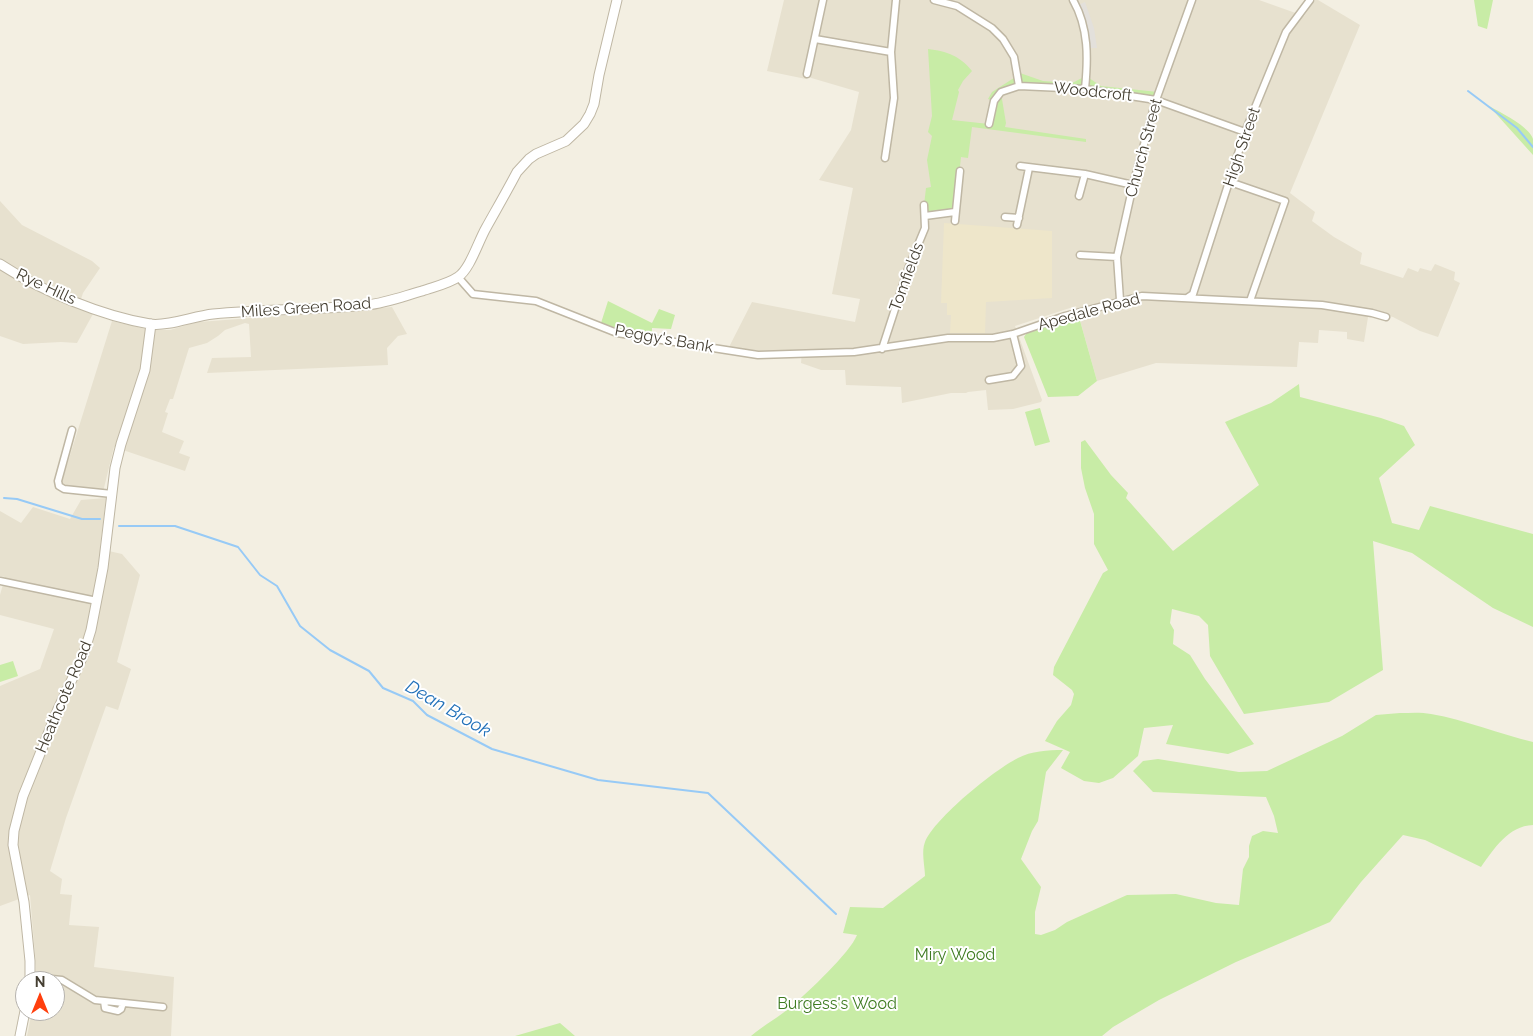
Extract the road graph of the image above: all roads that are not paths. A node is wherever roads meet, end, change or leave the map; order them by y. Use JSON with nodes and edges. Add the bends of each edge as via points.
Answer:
{"nodes":[{"id":1,"x":617,"y":0,"type":"edge"},
{"id":2,"x":823,"y":0,"type":"edge"},
{"id":3,"x":896,"y":0,"type":"edge"},
{"id":4,"x":934,"y":0,"type":"edge"},
{"id":5,"x":1073,"y":0,"type":"edge"},
{"id":6,"x":1192,"y":0,"type":"edge"},
{"id":7,"x":1310,"y":0,"type":"edge"},
{"id":8,"x":815,"y":39,"type":"junction"},
{"id":9,"x":891,"y":52,"type":"junction"},
{"id":10,"x":807,"y":74,"type":"dead end"},
{"id":11,"x":1020,"y":86,"type":"junction"},
{"id":12,"x":1085,"y":90,"type":"junction"},
{"id":13,"x":1156,"y":100,"type":"junction"},
{"id":14,"x":989,"y":124,"type":"dead end"},
{"id":15,"x":1245,"y":132,"type":"junction"},
{"id":16,"x":885,"y":158,"type":"dead end"},
{"id":17,"x":1020,"y":166,"type":"dead end"},
{"id":18,"x":1029,"y":168,"type":"junction"},
{"id":19,"x":960,"y":171,"type":"dead end"},
{"id":20,"x":1085,"y":174,"type":"junction"},
{"id":21,"x":1230,"y":182,"type":"junction"},
{"id":22,"x":1133,"y":185,"type":"junction"},
{"id":23,"x":1079,"y":196,"type":"dead end"},
{"id":24,"x":924,"y":205,"type":"dead end"},
{"id":25,"x":955,"y":212,"type":"junction"},
{"id":26,"x":925,"y":216,"type":"junction"},
{"id":27,"x":1006,"y":216,"type":"dead end"},
{"id":28,"x":1019,"y":218,"type":"junction"},
{"id":29,"x":955,"y":221,"type":"dead end"},
{"id":30,"x":1017,"y":225,"type":"dead end"},
{"id":31,"x":1080,"y":255,"type":"dead end"},
{"id":32,"x":1116,"y":257,"type":"junction"},
{"id":33,"x":0,"y":264,"type":"edge"},
{"id":34,"x":458,"y":277,"type":"junction"},
{"id":35,"x":1187,"y":298,"type":"junction"},
{"id":36,"x":1120,"y":300,"type":"junction"},
{"id":37,"x":1250,"y":301,"type":"junction"},
{"id":38,"x":1386,"y":318,"type":"dead end"},
{"id":39,"x":151,"y":324,"type":"junction"},
{"id":40,"x":1013,"y":334,"type":"junction"},
{"id":41,"x":882,"y":349,"type":"junction"},
{"id":42,"x":854,"y":352,"type":"joint"},
{"id":43,"x":989,"y":380,"type":"dead end"},
{"id":44,"x":72,"y":430,"type":"dead end"},
{"id":45,"x":112,"y":494,"type":"junction"},
{"id":46,"x":0,"y":580,"type":"edge"},
{"id":47,"x":97,"y":601,"type":"junction"},
{"id":48,"x":29,"y":971,"type":"edge"},
{"id":49,"x":65,"y":982,"type":"edge"},
{"id":50,"x":163,"y":1007,"type":"dead end"},
{"id":51,"x":23,"y":1021,"type":"edge"},
{"id":52,"x":20,"y":1036,"type":"edge"}],
"edges":[{"from":1,"to":34,"type":"street","via":[[590,114],[566,141],[536,154],[517,172],[470,262]]},
{"from":2,"to":8,"type":"street"},
{"from":3,"to":9,"type":"street"},
{"from":4,"to":11,"type":"street","via":[[957,6],[992,28],[1003,39],[1014,57]]},
{"from":5,"to":12,"type":"street","via":[[1085,28],[1088,59]]},
{"from":6,"to":13,"type":"street","name":"Church Street"},
{"from":7,"to":15,"type":"street","name":"High Street","via":[[1286,32]]},
{"from":8,"to":9,"type":"street"},
{"from":8,"to":10,"type":"street"},
{"from":9,"to":16,"type":"street","via":[[894,98]]},
{"from":11,"to":12,"type":"street","name":"Woodcroft"},
{"from":11,"to":14,"type":"street","name":"Woodcroft","via":[[1001,92],[994,100]]},
{"from":12,"to":13,"type":"street","name":"Woodcroft"},
{"from":13,"to":15,"type":"street","name":"Woodcroft"},
{"from":13,"to":22,"type":"street","name":"Church Street"},
{"from":15,"to":21,"type":"street","name":"High Street"},
{"from":17,"to":18,"type":"street"},
{"from":18,"to":20,"type":"street"},
{"from":18,"to":28,"type":"street"},
{"from":19,"to":25,"type":"street"},
{"from":20,"to":22,"type":"street"},
{"from":20,"to":23,"type":"street"},
{"from":21,"to":35,"type":"street","name":"High Street","via":[[1193,294]]},
{"from":21,"to":37,"type":"street","via":[[1285,201]]},
{"from":22,"to":32,"type":"street","name":"Church Street"},
{"from":24,"to":26,"type":"street","name":"Tomfields"},
{"from":25,"to":26,"type":"street"},
{"from":25,"to":29,"type":"street"},
{"from":26,"to":41,"type":"street","name":"Tomfields","via":[[925,228]]},
{"from":27,"to":28,"type":"street"},
{"from":28,"to":30,"type":"street"},
{"from":31,"to":32,"type":"street"},
{"from":32,"to":36,"type":"street","name":"Church Street"},
{"from":33,"to":39,"type":"street","name":"Rye Hills","via":[[24,279],[94,308]]},
{"from":34,"to":39,"type":"street","name":"Miles Green Road","via":[[429,289],[368,305],[235,312]]},
{"from":34,"to":42,"type":"street","name":"Peggy's Bank","via":[[473,294],[536,301],[617,333],[758,355]]},
{"from":35,"to":36,"type":"street","name":"Apedale Road","via":[[1142,296]]},
{"from":35,"to":37,"type":"street","name":"Apedale Road"},
{"from":36,"to":40,"type":"street","name":"Apedale Road"},
{"from":37,"to":38,"type":"street","name":"Apedale Road","via":[[1324,305]]},
{"from":39,"to":45,"type":"street","name":"Heathcote Road","via":[[145,370],[121,444]]},
{"from":40,"to":41,"type":"street","name":"Apedale Road","via":[[993,338],[948,338]]},
{"from":40,"to":43,"type":"street","via":[[1021,366],[1013,376]]},
{"from":41,"to":42,"type":"street","name":"Apedale Road"},
{"from":44,"to":45,"type":"street","via":[[59,486]]},
{"from":45,"to":47,"type":"street","name":"Heathcote Road"},
{"from":46,"to":47,"type":"street"},
{"from":47,"to":48,"type":"street","name":"Heathcote Road","via":[[83,656],[23,796],[14,831]]},
{"from":49,"to":50,"type":"street","via":[[95,1000]]},
{"from":51,"to":52,"type":"street"}]}
